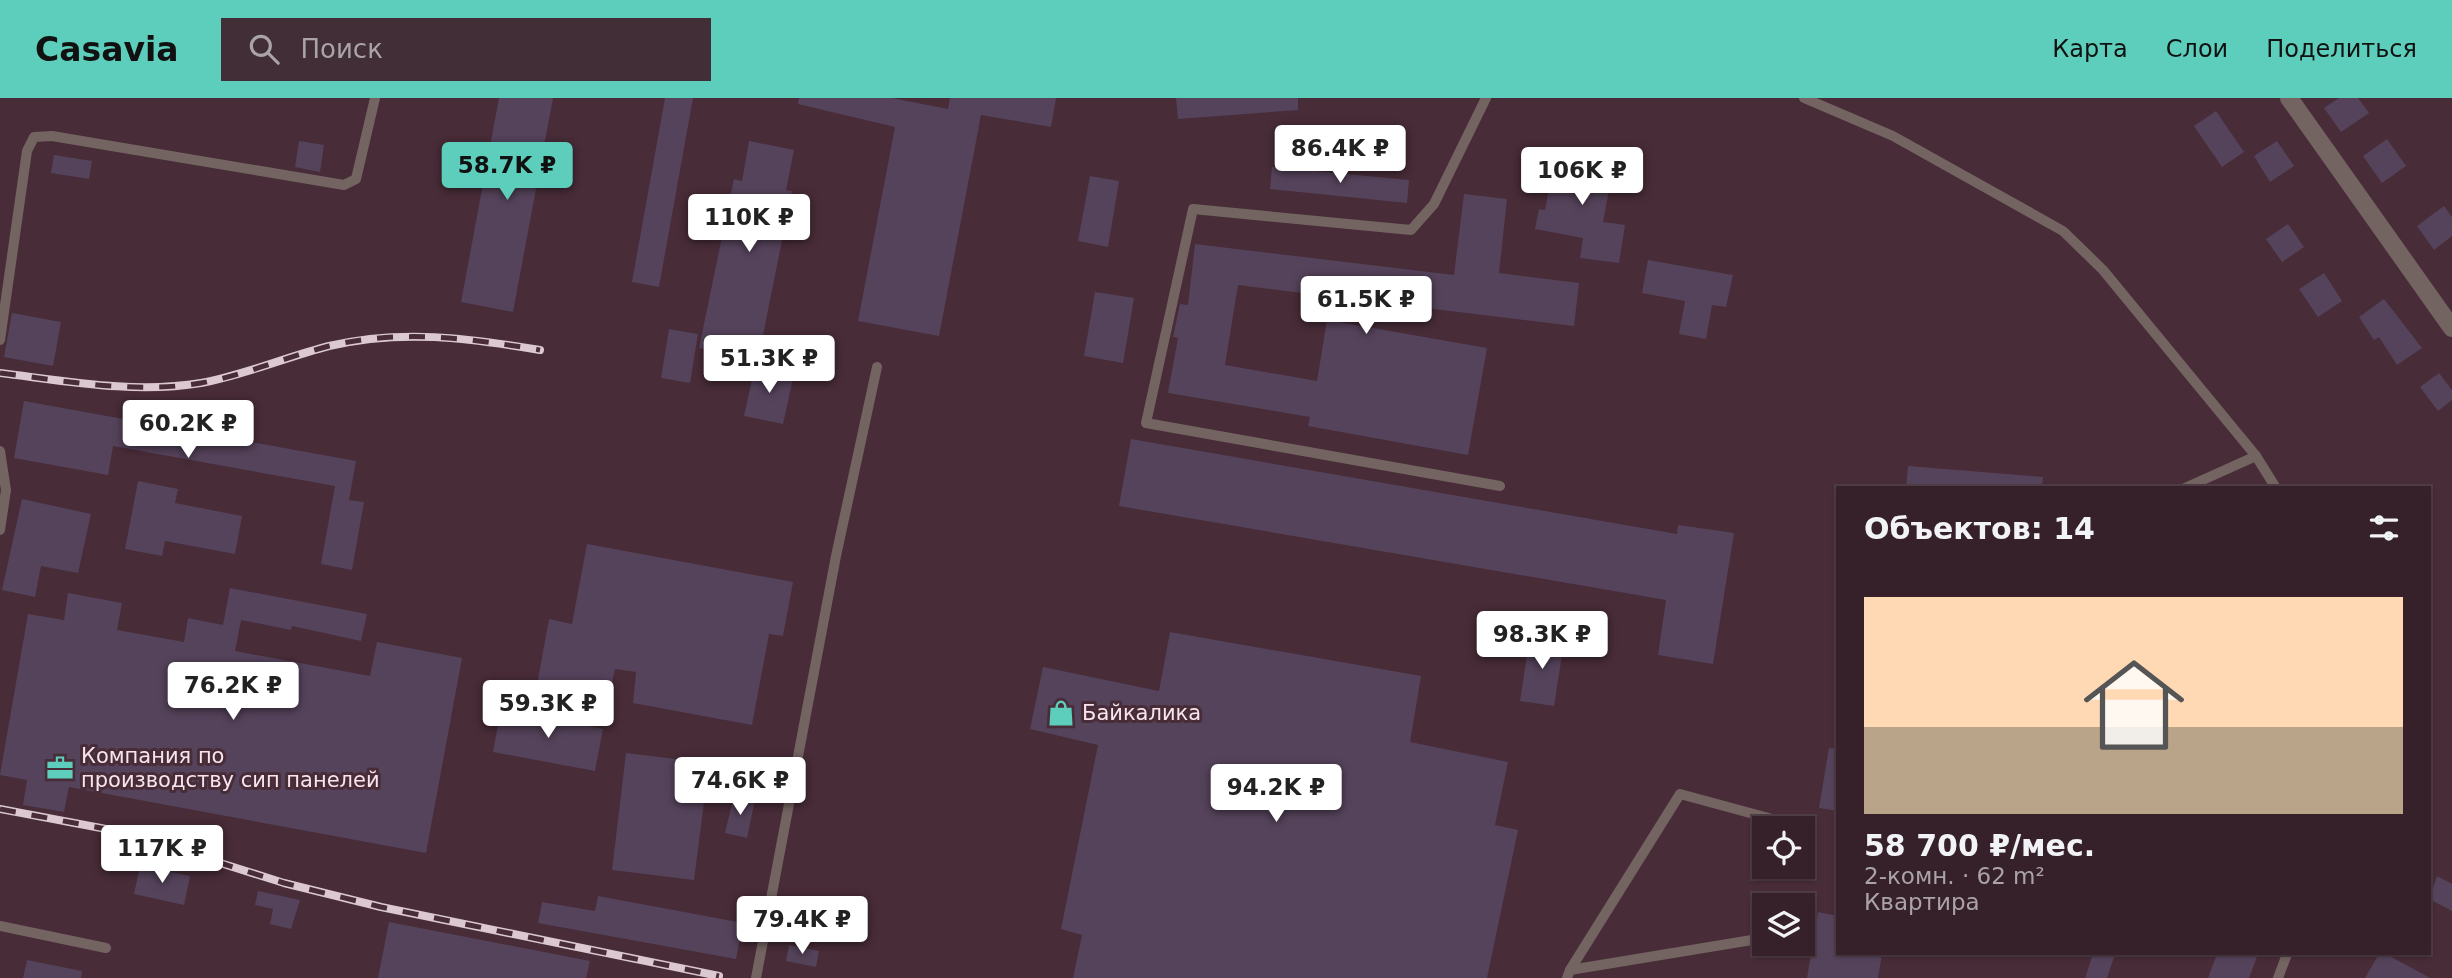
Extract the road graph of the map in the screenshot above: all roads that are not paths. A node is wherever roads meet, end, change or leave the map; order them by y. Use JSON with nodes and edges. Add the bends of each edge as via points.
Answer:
{"nodes":[{"id":1,"x":375,"y":98,"type":"edge"},
{"id":2,"x":1486,"y":98,"type":"edge"},
{"id":3,"x":1804,"y":98,"type":"edge"},
{"id":4,"x":2288,"y":98,"type":"edge"},
{"id":5,"x":2452,"y":328,"type":"edge"},
{"id":6,"x":0,"y":340,"type":"edge"},
{"id":7,"x":877,"y":367,"type":"dead end"},
{"id":8,"x":0,"y":451,"type":"edge"},
{"id":9,"x":2256,"y":456,"type":"junction"},
{"id":10,"x":1500,"y":486,"type":"dead end"},
{"id":11,"x":2189,"y":486,"type":"edge"},
{"id":12,"x":2275,"y":486,"type":"edge"},
{"id":13,"x":0,"y":530,"type":"edge"},
{"id":14,"x":1761,"y":816,"type":"edge"},
{"id":15,"x":0,"y":926,"type":"edge"},
{"id":16,"x":1752,"y":940,"type":"edge"},
{"id":17,"x":106,"y":948,"type":"dead end"},
{"id":18,"x":2287,"y":955,"type":"edge"},
{"id":19,"x":1569,"y":974,"type":"edge"},
{"id":20,"x":756,"y":978,"type":"edge"},
{"id":21,"x":2277,"y":978,"type":"edge"}],
"edges":[{"from":1,"to":6,"type":"lane","via":[[356,180],[344,185],[52,136],[34,137],[27,151]]},
{"from":2,"to":10,"type":"lane","via":[[1434,204],[1411,230],[1193,209],[1146,423]]},
{"from":3,"to":9,"type":"lane","via":[[1893,136],[2063,231],[2103,270]]},
{"from":4,"to":5,"type":"street"},
{"from":7,"to":20,"type":"lane","via":[[836,556]]},
{"from":8,"to":13,"type":"lane","via":[[6,490]]},
{"from":9,"to":11,"type":"lane"},
{"from":9,"to":12,"type":"lane"},
{"from":14,"to":19,"type":"lane","via":[[1680,794]]},
{"from":15,"to":17,"type":"lane"},
{"from":16,"to":19,"type":"lane"},
{"from":18,"to":21,"type":"lane"}]}
